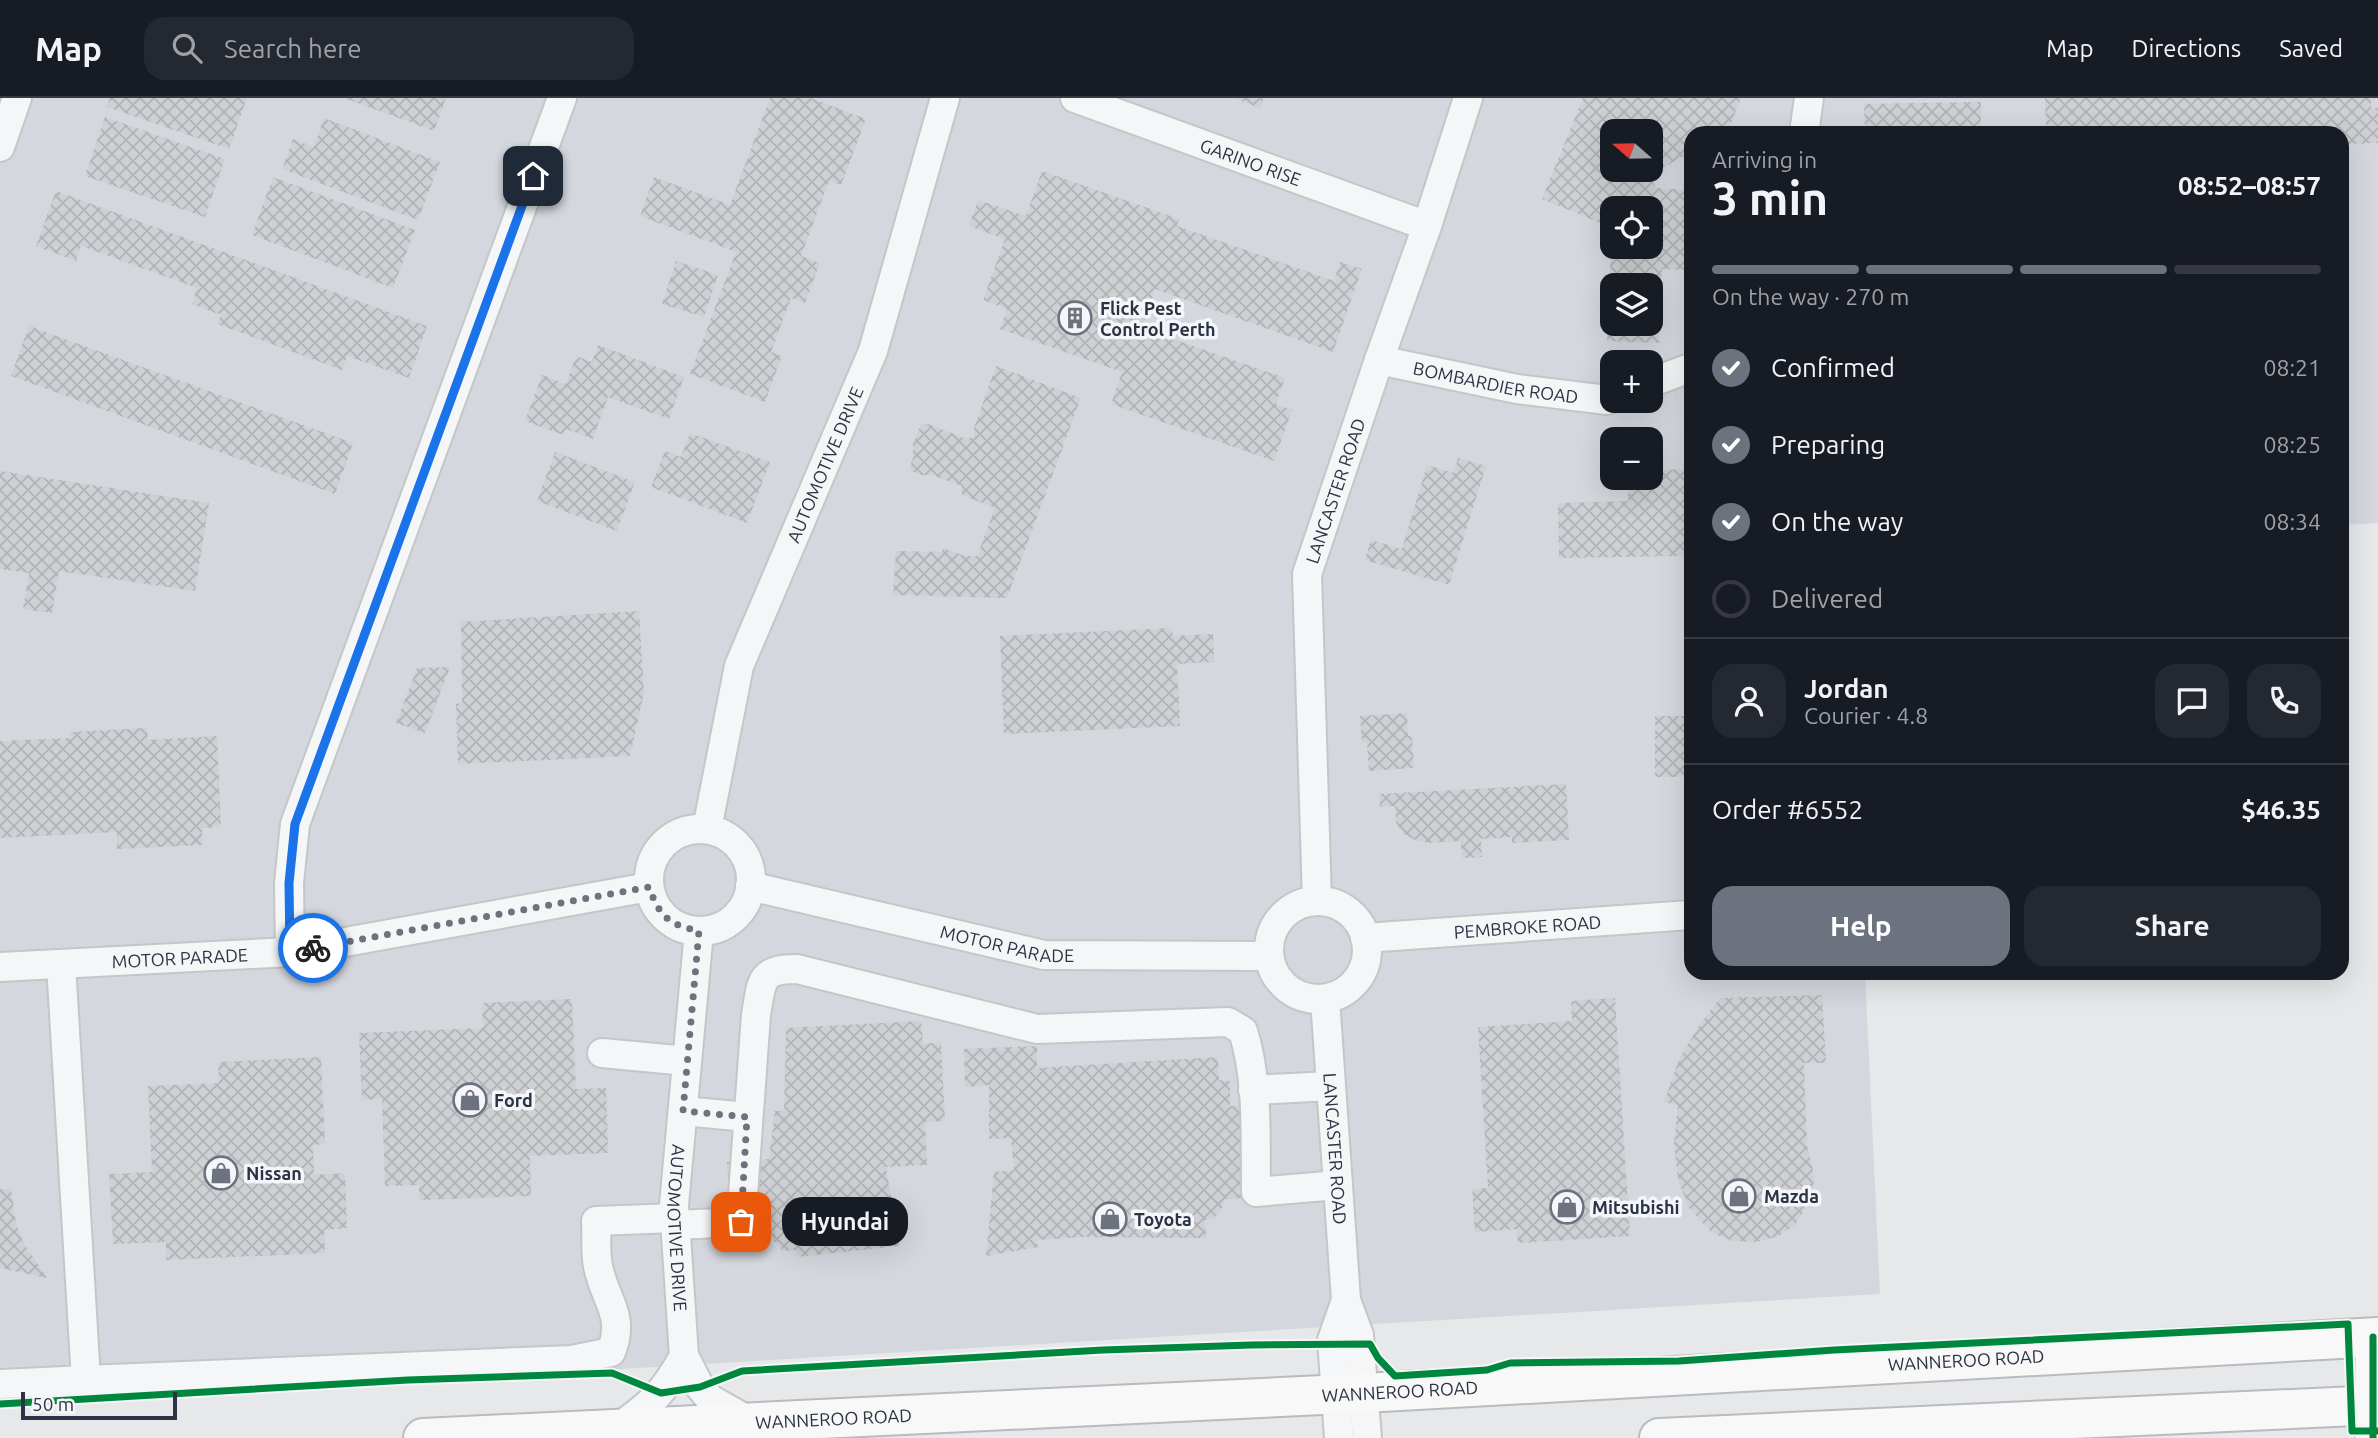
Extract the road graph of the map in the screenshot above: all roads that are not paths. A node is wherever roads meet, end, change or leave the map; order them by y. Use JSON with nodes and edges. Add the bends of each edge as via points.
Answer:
{"nodes":[{"id":1,"x":17,"y":98,"type":"edge"},
{"id":2,"x":562,"y":98,"type":"edge"},
{"id":3,"x":945,"y":98,"type":"edge"},
{"id":4,"x":1075,"y":98,"type":"edge"},
{"id":5,"x":1468,"y":98,"type":"edge"},
{"id":6,"x":1809,"y":98,"type":"edge"},
{"id":7,"x":1805,"y":126,"type":"edge"},
{"id":8,"x":0,"y":147,"type":"edge"},
{"id":9,"x":1427,"y":226,"type":"junction"},
{"id":10,"x":1379,"y":360,"type":"junction"},
{"id":11,"x":1684,"y":370,"type":"edge"},
{"id":12,"x":1663,"y":378,"type":"edge"},
{"id":13,"x":1600,"y":399,"type":"edge"},
{"id":14,"x":707,"y":829,"type":"junction"},
{"id":15,"x":750,"y":886,"type":"junction"},
{"id":16,"x":649,"y":887,"type":"junction"},
{"id":17,"x":1317,"y":901,"type":"junction"},
{"id":18,"x":1684,"y":915,"type":"edge"},
{"id":19,"x":699,"y":931,"type":"junction"},
{"id":20,"x":1365,"y":938,"type":"junction"},
{"id":21,"x":290,"y":952,"type":"junction"},
{"id":22,"x":1269,"y":956,"type":"junction"},
{"id":23,"x":61,"y":964,"type":"junction"},
{"id":24,"x":0,"y":967,"type":"edge"},
{"id":25,"x":1325,"y":999,"type":"junction"},
{"id":26,"x":602,"y":1053,"type":"dead end"},
{"id":27,"x":687,"y":1061,"type":"junction"},
{"id":28,"x":1331,"y":1086,"type":"junction"},
{"id":29,"x":1253,"y":1090,"type":"junction"},
{"id":30,"x":683,"y":1111,"type":"junction"},
{"id":31,"x":747,"y":1117,"type":"junction"},
{"id":32,"x":1338,"y":1185,"type":"junction"},
{"id":33,"x":675,"y":1222,"type":"junction"},
{"id":34,"x":2376,"y":1337,"type":"edge"},
{"id":35,"x":684,"y":1356,"type":"junction"},
{"id":36,"x":86,"y":1380,"type":"junction"},
{"id":37,"x":0,"y":1384,"type":"edge"},
{"id":38,"x":1350,"y":1394,"type":"junction"},
{"id":39,"x":2307,"y":1407,"type":"junction"},
{"id":40,"x":2374,"y":1416,"type":"edge"},
{"id":41,"x":749,"y":1421,"type":"junction"},
{"id":42,"x":617,"y":1428,"type":"junction"},
{"id":43,"x":423,"y":1438,"type":"edge"},
{"id":44,"x":1339,"y":1438,"type":"edge"},
{"id":45,"x":1367,"y":1438,"type":"edge"},
{"id":46,"x":1659,"y":1438,"type":"edge"},
{"id":47,"x":2331,"y":1438,"type":"edge"}],
"edges":[{"from":1,"to":8,"type":"street"},
{"from":2,"to":21,"type":"street","via":[[295,824],[289,883]]},
{"from":3,"to":14,"type":"street","name":"AUTOMOTIVE DRIVE","via":[[873,351],[739,666]]},
{"from":4,"to":9,"type":"street","name":"GARINO RISE"},
{"from":5,"to":9,"type":"street","name":"LANCASTER ROAD"},
{"from":6,"to":7,"type":"street"},
{"from":9,"to":10,"type":"street","name":"LANCASTER ROAD"},
{"from":10,"to":13,"type":"street","name":"BOMBARDIER ROAD","via":[[1517,389]]},
{"from":10,"to":17,"type":"street","name":"LANCASTER ROAD","via":[[1307,574]]},
{"from":11,"to":12,"type":"street"},
{"from":14,"to":15,"type":"street","via":[[726,835],[740,848],[749,866]]},
{"from":14,"to":16,"type":"street","via":[[671,837],[650,868]]},
{"from":15,"to":19,"type":"street","via":[[745,904],[733,919]]},
{"from":15,"to":22,"type":"street","name":"MOTOR PARADE","via":[[1044,955]]},
{"from":16,"to":19,"type":"street","via":[[666,918]]},
{"from":16,"to":21,"type":"street","name":"MOTOR PARADE"},
{"from":17,"to":20,"type":"street","via":[[1348,911]]},
{"from":17,"to":22,"type":"street","via":[[1301,904],[1276,924]]},
{"from":18,"to":20,"type":"street","name":"PEMBROKE ROAD"},
{"from":19,"to":27,"type":"street","name":"AUTOMOTIVE DRIVE"},
{"from":20,"to":25,"type":"street","via":[[1362,970],[1353,984]]},
{"from":21,"to":23,"type":"street","name":"MOTOR PARADE"},
{"from":22,"to":25,"type":"street","via":[[1282,984],[1309,999]]},
{"from":23,"to":24,"type":"street","name":"MOTOR PARADE"},
{"from":23,"to":36,"type":"street"},
{"from":25,"to":28,"type":"street","name":"LANCASTER ROAD"},
{"from":26,"to":27,"type":"street"},
{"from":27,"to":30,"type":"street","name":"AUTOMOTIVE DRIVE"},
{"from":28,"to":29,"type":"street"},
{"from":28,"to":32,"type":"street","name":"LANCASTER ROAD"},
{"from":29,"to":31,"type":"street","via":[[1243,1031],[1228,1022],[1037,1029],[797,969],[776,969],[761,987]]},
{"from":29,"to":32,"type":"street","via":[[1256,1192]]},
{"from":30,"to":31,"type":"street"},
{"from":30,"to":33,"type":"street","name":"AUTOMOTIVE DRIVE"},
{"from":31,"to":33,"type":"street","via":[[741,1222]]},
{"from":32,"to":38,"type":"street","name":"LANCASTER ROAD","via":[[1346,1300],[1332,1340]]},
{"from":33,"to":35,"type":"street","name":"AUTOMOTIVE DRIVE"},
{"from":33,"to":36,"type":"street","via":[[596,1221],[598,1266],[616,1317],[617,1338],[611,1352],[572,1360]]},
{"from":34,"to":38,"type":"highway","name":"WANNEROO ROAD"},
{"from":34,"to":40,"type":"main road"},
{"from":35,"to":41,"type":"street","name":"AUTOMOTIVE DRIVE","via":[[710,1399]]},
{"from":35,"to":42,"type":"street","via":[[661,1393]]},
{"from":36,"to":37,"type":"street"},
{"from":38,"to":41,"type":"highway","name":"WANNEROO ROAD"},
{"from":38,"to":44,"type":"street","name":"LANCASTER ROAD"},
{"from":38,"to":45,"type":"street","name":"LANCASTER ROAD"},
{"from":39,"to":40,"type":"highway"},
{"from":39,"to":46,"type":"highway"},
{"from":39,"to":47,"type":"highway"},
{"from":41,"to":42,"type":"highway","name":"WANNEROO ROAD"},
{"from":42,"to":43,"type":"highway","name":"WANNEROO ROAD"}]}
